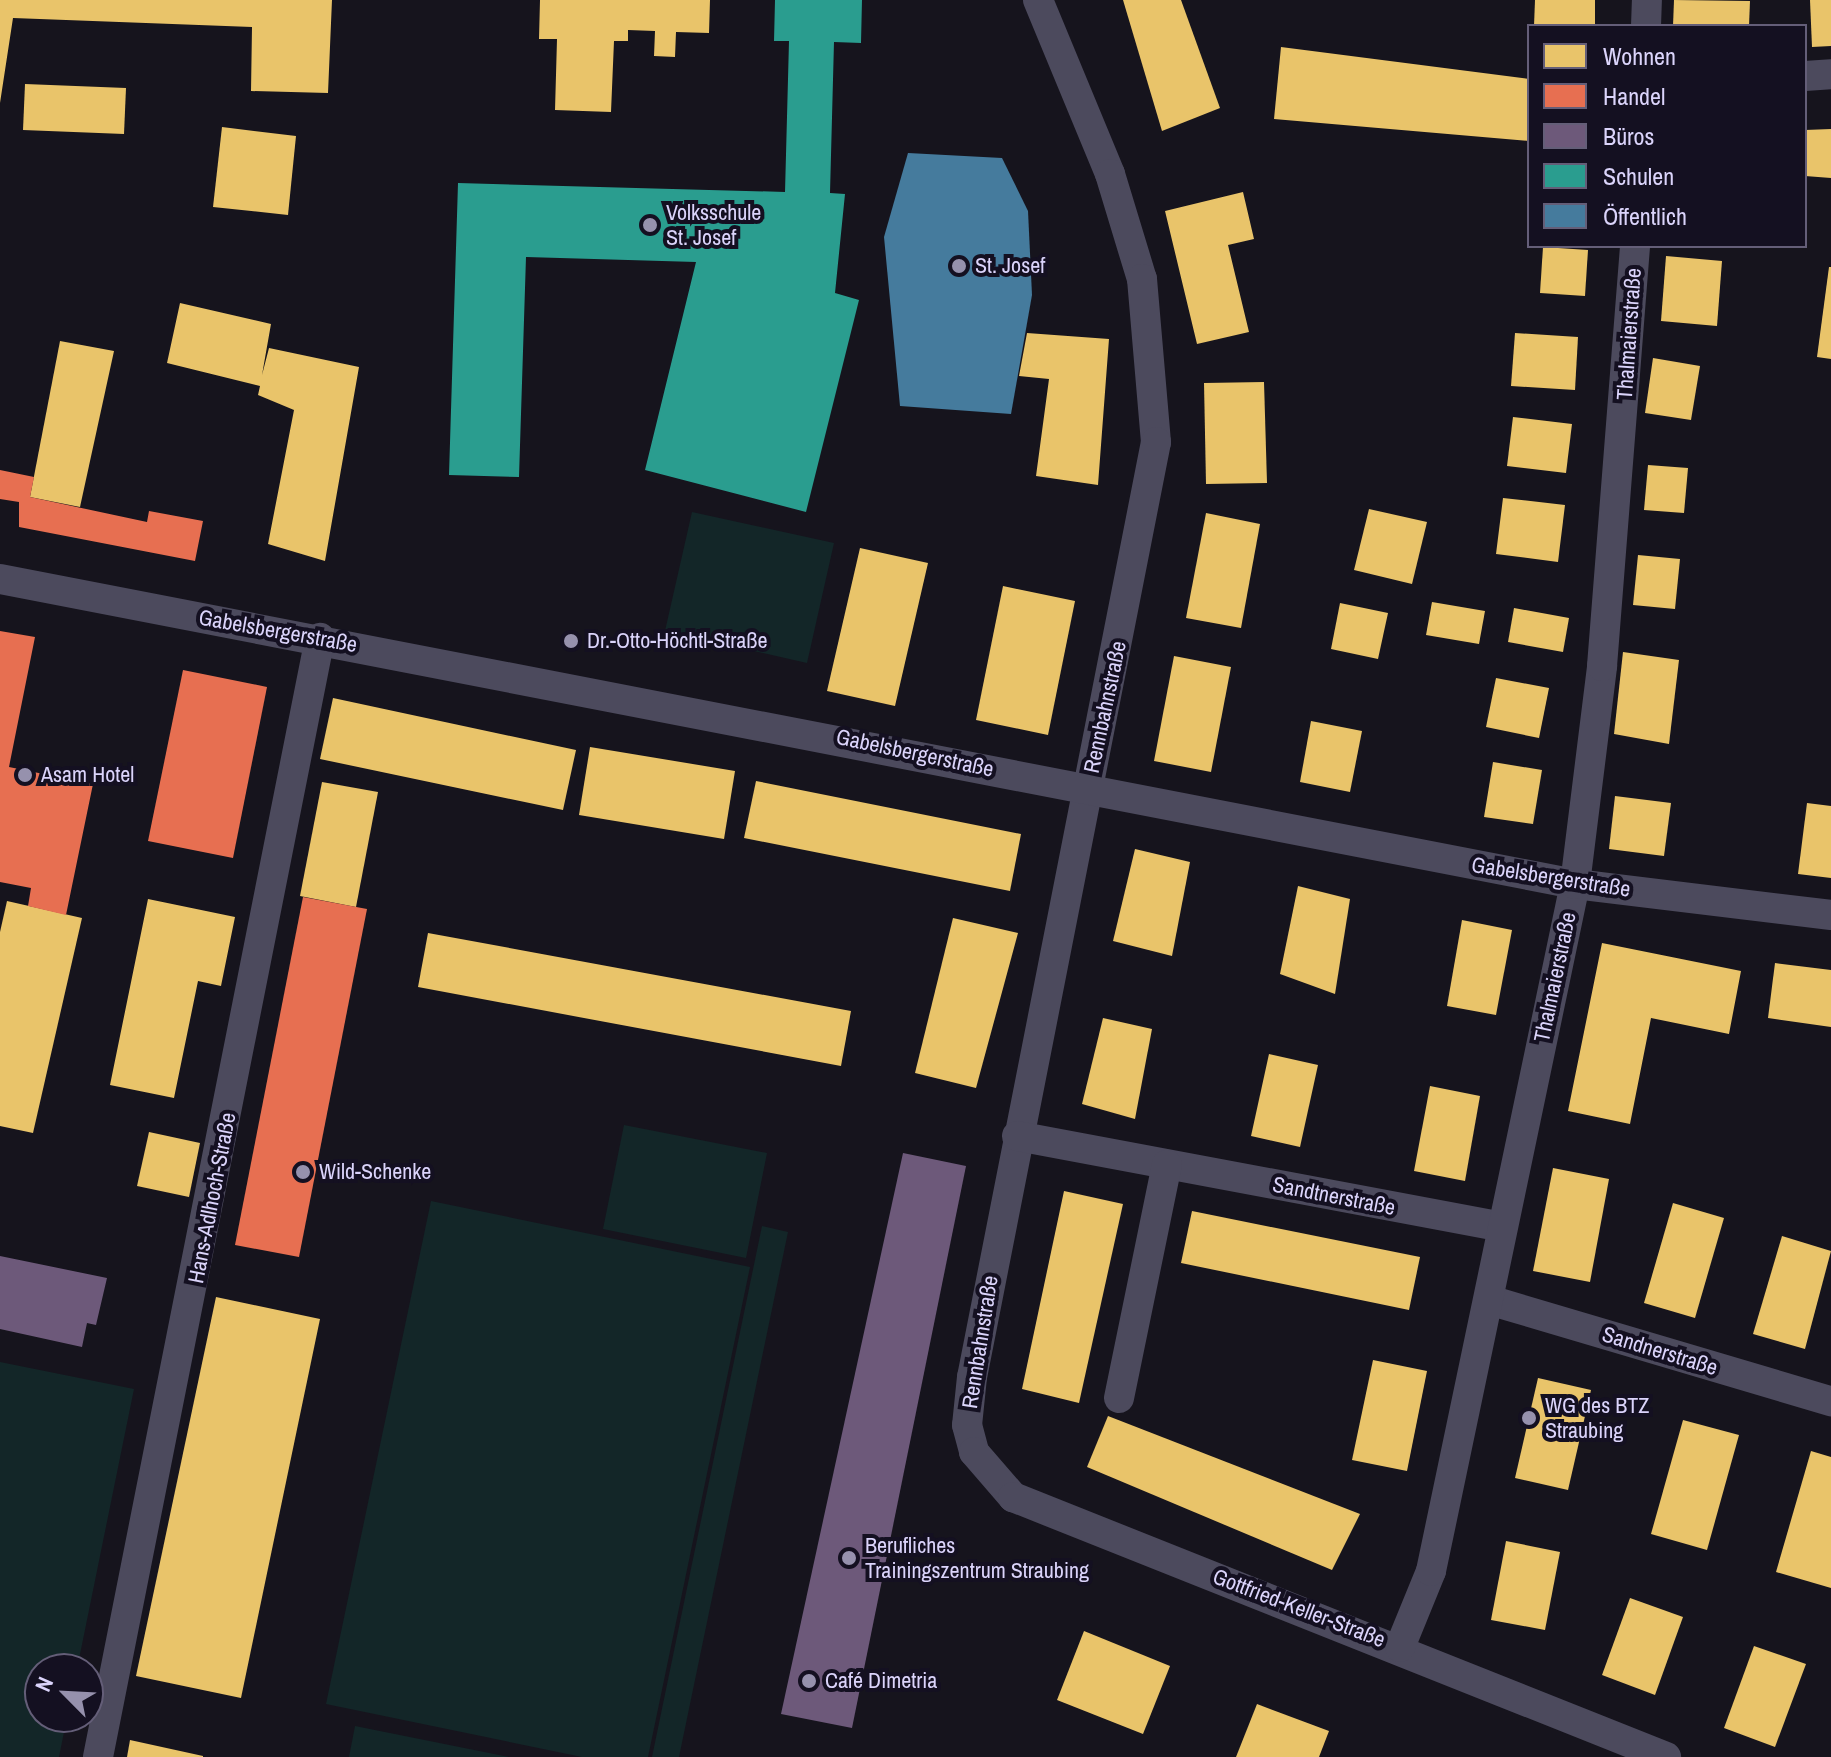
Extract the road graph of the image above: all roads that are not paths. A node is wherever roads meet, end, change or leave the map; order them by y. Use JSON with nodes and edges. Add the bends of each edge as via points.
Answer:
{"nodes":[{"id":1,"x":1038,"y":0,"type":"edge"},
{"id":2,"x":1647,"y":0,"type":"edge"},
{"id":3,"x":1646,"y":24,"type":"edge"},
{"id":4,"x":1831,"y":74,"type":"edge"},
{"id":5,"x":1807,"y":76,"type":"edge"},
{"id":6,"x":1635,"y":248,"type":"edge"},
{"id":7,"x":0,"y":579,"type":"edge"},
{"id":8,"x":320,"y":638,"type":"junction"},
{"id":9,"x":1087,"y":791,"type":"junction"},
{"id":10,"x":1575,"y":884,"type":"junction"},
{"id":11,"x":1831,"y":915,"type":"edge"},
{"id":12,"x":1017,"y":1136,"type":"junction"},
{"id":13,"x":1167,"y":1165,"type":"junction"},
{"id":14,"x":1502,"y":1227,"type":"junction"},
{"id":15,"x":1489,"y":1300,"type":"junction"},
{"id":16,"x":1119,"y":1398,"type":"dead end"},
{"id":17,"x":1831,"y":1401,"type":"edge"},
{"id":18,"x":967,"y":1425,"type":"joint"},
{"id":19,"x":1400,"y":1647,"type":"junction"},
{"id":20,"x":98,"y":1757,"type":"edge"},
{"id":21,"x":1666,"y":1757,"type":"edge"}],
"edges":[{"from":1,"to":9,"type":"street","name":"Rennbahnstraße","via":[[1110,174],[1142,279],[1154,367],[1156,442],[1143,532]]},
{"from":2,"to":3,"type":"street"},
{"from":4,"to":5,"type":"street"},
{"from":6,"to":10,"type":"street","name":"Thalmaierstraße","via":[[1602,666]]},
{"from":7,"to":8,"type":"street","name":"Gabelsbergerstraße"},
{"from":8,"to":9,"type":"street","name":"Gabelsbergerstraße"},
{"from":8,"to":20,"type":"street","name":"Hans-Adlhoch-Straße"},
{"from":9,"to":10,"type":"street","name":"Gabelsbergerstraße"},
{"from":9,"to":12,"type":"street","name":"Rennbahnstraße"},
{"from":10,"to":11,"type":"street","name":"Gabelsbergerstraße"},
{"from":10,"to":14,"type":"street","name":"Thalmaierstraße"},
{"from":12,"to":13,"type":"street","name":"Sandtnerstraße"},
{"from":12,"to":18,"type":"street","name":"Rennbahnstraße"},
{"from":13,"to":14,"type":"street","name":"Sandtnerstraße"},
{"from":13,"to":16,"type":"street"},
{"from":14,"to":15,"type":"street","name":"Thalmaierstraße"},
{"from":15,"to":17,"type":"street","name":"Sandnerstraße"},
{"from":15,"to":19,"type":"street","name":"Thalmaierstraße","via":[[1431,1571]]},
{"from":18,"to":19,"type":"street","name":"Gottfried-Keller-Straße","via":[[974,1452],[1013,1497]]},
{"from":19,"to":21,"type":"street","name":"Gottfried-Keller-Straße"}]}
